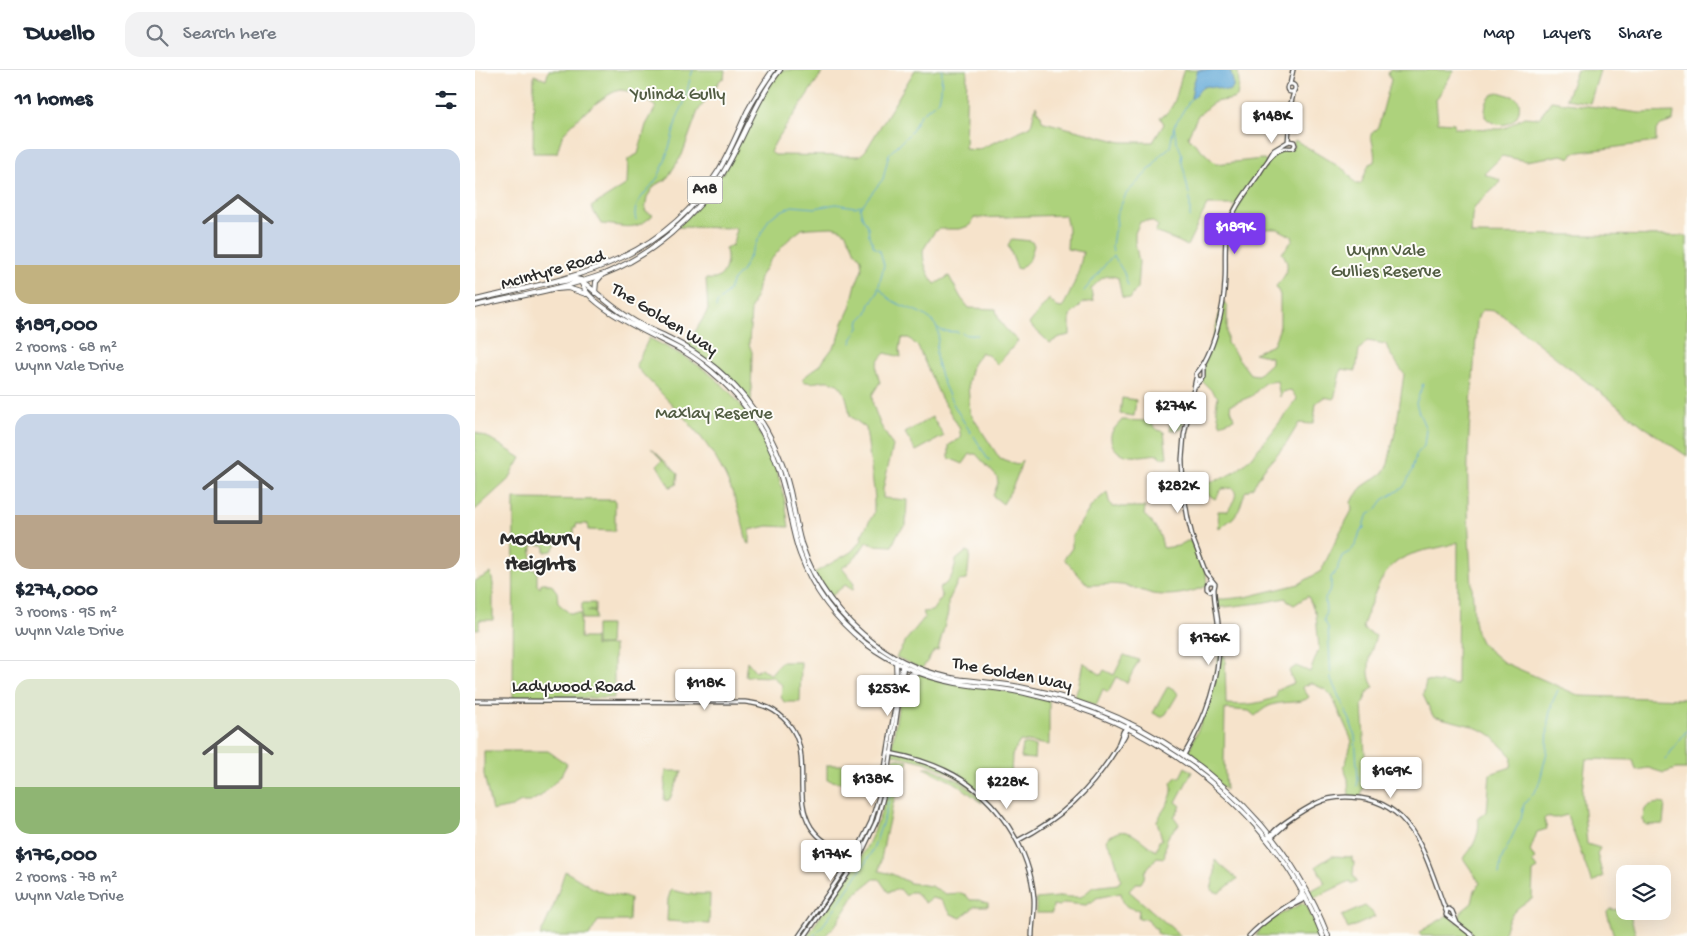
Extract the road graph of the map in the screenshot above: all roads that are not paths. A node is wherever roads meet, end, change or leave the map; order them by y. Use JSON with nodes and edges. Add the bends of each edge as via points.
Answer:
{"nodes":[{"id":1,"x":773,"y":70,"type":"edge"},
{"id":2,"x":780,"y":70,"type":"edge"},
{"id":3,"x":1293,"y":71,"type":"edge"},
{"id":4,"x":1292,"y":84,"type":"junction"},
{"id":5,"x":1289,"y":91,"type":"junction"},
{"id":6,"x":1294,"y":91,"type":"junction"},
{"id":7,"x":1291,"y":103,"type":"junction"},
{"id":8,"x":1289,"y":142,"type":"junction"},
{"id":9,"x":1288,"y":148,"type":"junction"},
{"id":10,"x":1267,"y":162,"type":"junction"},
{"id":11,"x":594,"y":270,"type":"junction"},
{"id":12,"x":605,"y":273,"type":"junction"},
{"id":13,"x":581,"y":280,"type":"junction"},
{"id":14,"x":543,"y":284,"type":"junction"},
{"id":15,"x":548,"y":290,"type":"junction"},
{"id":16,"x":595,"y":293,"type":"junction"},
{"id":17,"x":591,"y":296,"type":"junction"},
{"id":18,"x":475,"y":300,"type":"edge"},
{"id":19,"x":475,"y":306,"type":"edge"},
{"id":20,"x":664,"y":336,"type":"junction"},
{"id":21,"x":655,"y":337,"type":"junction"},
{"id":22,"x":668,"y":343,"type":"junction"},
{"id":23,"x":1204,"y":364,"type":"junction"},
{"id":24,"x":1199,"y":371,"type":"junction"},
{"id":25,"x":1203,"y":373,"type":"junction"},
{"id":26,"x":1196,"y":378,"type":"junction"},
{"id":27,"x":1201,"y":380,"type":"junction"},
{"id":28,"x":1195,"y":387,"type":"junction"},
{"id":29,"x":1206,"y":573,"type":"junction"},
{"id":30,"x":1212,"y":582,"type":"junction"},
{"id":31,"x":1207,"y":584,"type":"junction"},
{"id":32,"x":1214,"y":589,"type":"junction"},
{"id":33,"x":1209,"y":590,"type":"junction"},
{"id":34,"x":1215,"y":600,"type":"junction"},
{"id":35,"x":896,"y":662,"type":"junction"},
{"id":36,"x":903,"y":665,"type":"junction"},
{"id":37,"x":920,"y":674,"type":"junction"},
{"id":38,"x":902,"y":682,"type":"junction"},
{"id":39,"x":897,"y":687,"type":"junction"},
{"id":40,"x":475,"y":700,"type":"edge"},
{"id":41,"x":1128,"y":726,"type":"junction"},
{"id":42,"x":887,"y":753,"type":"junction"},
{"id":43,"x":891,"y":754,"type":"junction"},
{"id":44,"x":1184,"y":755,"type":"junction"},
{"id":45,"x":1177,"y":757,"type":"junction"},
{"id":46,"x":1185,"y":763,"type":"junction"},
{"id":47,"x":1269,"y":837,"type":"junction"},
{"id":48,"x":1017,"y":841,"type":"junction"},
{"id":49,"x":852,"y":860,"type":"junction"},
{"id":50,"x":856,"y":862,"type":"junction"},
{"id":51,"x":1304,"y":889,"type":"junction"},
{"id":52,"x":1306,"y":897,"type":"junction"},
{"id":53,"x":1311,"y":898,"type":"junction"},
{"id":54,"x":1297,"y":900,"type":"junction"},
{"id":55,"x":1285,"y":908,"type":"junction"},
{"id":56,"x":1447,"y":910,"type":"junction"},
{"id":57,"x":1451,"y":915,"type":"junction"},
{"id":58,"x":799,"y":936,"type":"edge"},
{"id":59,"x":805,"y":936,"type":"edge"},
{"id":60,"x":1032,"y":936,"type":"edge"},
{"id":61,"x":1249,"y":936,"type":"edge"},
{"id":62,"x":1323,"y":936,"type":"edge"},
{"id":63,"x":1328,"y":936,"type":"edge"},
{"id":64,"x":1473,"y":936,"type":"edge"}],
"edges":[{"from":1,"to":11,"type":"main road","name":"McIntyre Road","number":"A18","via":[[719,169],[693,204],[643,247]]},
{"from":2,"to":12,"type":"main road","name":"McIntyre Road","number":"A18","via":[[762,96],[723,173],[699,205],[664,239]]},
{"from":3,"to":4,"type":"main road"},
{"from":4,"to":5,"type":"main road","via":[[1287,88]]},
{"from":4,"to":6,"type":"main road"},
{"from":5,"to":6,"type":"main road"},
{"from":5,"to":7,"type":"main road"},
{"from":6,"to":7,"type":"main road"},
{"from":7,"to":8,"type":"main road"},
{"from":8,"to":9,"type":"main road"},
{"from":8,"to":9,"type":"main road","via":[[1294,143],[1294,147]]},
{"from":8,"to":10,"type":"main road","via":[[1275,150]]},
{"from":9,"to":10,"type":"main road","via":[[1278,150]]},
{"from":10,"to":23,"type":"main road","via":[[1239,201],[1229,223],[1223,301]]},
{"from":11,"to":13,"type":"main road"},
{"from":11,"to":14,"type":"main road","name":"McIntyre Road","number":"A18"},
{"from":12,"to":13,"type":"main road","name":"McIntyre Road","number":"A18"},
{"from":12,"to":16,"type":"main road","via":[[596,282]]},
{"from":13,"to":14,"type":"main road","via":[[575,278]]},
{"from":13,"to":15,"type":"main road","name":"McIntyre Road","number":"A18"},
{"from":13,"to":16,"type":"main road","name":"The Golden Way"},
{"from":13,"to":17,"type":"main road","name":"The Golden Way"},
{"from":14,"to":18,"type":"main road","name":"McIntyre Road","number":"A18"},
{"from":15,"to":17,"type":"main road","via":[[568,288]]},
{"from":15,"to":19,"type":"main road","name":"McIntyre Road","number":"A18"},
{"from":16,"to":20,"type":"main road","name":"The Golden Way","via":[[631,319]]},
{"from":17,"to":21,"type":"main road","name":"The Golden Way","via":[[630,324]]},
{"from":20,"to":21,"type":"main road"},
{"from":20,"to":22,"type":"main road"},
{"from":20,"to":36,"type":"main road","name":"The Golden Way","via":[[713,366],[754,411],[781,460],[801,545],[823,590],[859,632]]},
{"from":21,"to":22,"type":"main road","name":"The Golden Way"},
{"from":22,"to":35,"type":"main road","name":"The Golden Way","via":[[714,374],[748,410],[765,436],[776,462],[795,539],[817,589],[852,631]]},
{"from":23,"to":24,"type":"main road"},
{"from":23,"to":25,"type":"main road"},
{"from":24,"to":25,"type":"main road"},
{"from":24,"to":26,"type":"main road"},
{"from":25,"to":27,"type":"main road"},
{"from":26,"to":27,"type":"main road"},
{"from":26,"to":28,"type":"main road"},
{"from":27,"to":28,"type":"main road"},
{"from":28,"to":29,"type":"main road","via":[[1184,435],[1182,479],[1190,528]]},
{"from":29,"to":30,"type":"main road"},
{"from":29,"to":31,"type":"main road"},
{"from":30,"to":31,"type":"main road"},
{"from":30,"to":32,"type":"main road"},
{"from":31,"to":33,"type":"main road"},
{"from":32,"to":33,"type":"main road"},
{"from":32,"to":34,"type":"main road"},
{"from":33,"to":34,"type":"main road"},
{"from":34,"to":44,"type":"main road","via":[[1219,639],[1216,680],[1203,720]]},
{"from":35,"to":36,"type":"main road","name":"The Golden Way"},
{"from":35,"to":39,"type":"main road"},
{"from":36,"to":37,"type":"main road","name":"The Golden Way"},
{"from":36,"to":38,"type":"main road"},
{"from":36,"to":39,"type":"main road"},
{"from":36,"to":41,"type":"main road","name":"The Golden Way","via":[[949,677],[1054,695],[1085,705]]},
{"from":37,"to":38,"type":"main road","via":[[908,675]]},
{"from":37,"to":41,"type":"main road","name":"The Golden Way","via":[[954,683],[1043,697]]},
{"from":38,"to":43,"type":"main road"},
{"from":39,"to":42,"type":"main road"},
{"from":40,"to":49,"type":"main road","name":"Ladywood Road","via":[[745,702],[770,708],[794,730],[799,742],[802,798],[807,819],[818,837]]},
{"from":41,"to":44,"type":"main road","name":"The Golden Way"},
{"from":41,"to":45,"type":"main road","name":"The Golden Way"},
{"from":41,"to":48,"type":"main road","via":[[1098,777],[1074,803]]},
{"from":42,"to":43,"type":"main road"},
{"from":42,"to":49,"type":"main road","via":[[875,813]]},
{"from":43,"to":48,"type":"main road","via":[[925,762],[954,775],[993,807]]},
{"from":43,"to":50,"type":"main road","via":[[880,812]]},
{"from":44,"to":45,"type":"main road"},
{"from":44,"to":46,"type":"main road"},
{"from":44,"to":47,"type":"main road","name":"The Golden Way","via":[[1230,793]]},
{"from":45,"to":46,"type":"main road","name":"The Golden Way"},
{"from":46,"to":47,"type":"main road","name":"The Golden Way"},
{"from":47,"to":51,"type":"main road","name":"The Golden Way","via":[[1289,860]]},
{"from":47,"to":56,"type":"main road","via":[[1313,805],[1337,798],[1365,799],[1387,808],[1413,830]]},
{"from":48,"to":60,"type":"main road","via":[[1029,868],[1032,885]]},
{"from":49,"to":50,"type":"main road","name":"Ladywood Road"},
{"from":49,"to":58,"type":"main road"},
{"from":50,"to":59,"type":"main road"},
{"from":51,"to":52,"type":"main road"},
{"from":51,"to":53,"type":"main road","name":"The Golden Way"},
{"from":51,"to":54,"type":"main road"},
{"from":52,"to":53,"type":"main road"},
{"from":52,"to":54,"type":"main road"},
{"from":52,"to":55,"type":"main road"},
{"from":52,"to":62,"type":"main road"},
{"from":53,"to":63,"type":"main road","name":"The Golden Way"},
{"from":54,"to":55,"type":"main road"},
{"from":55,"to":61,"type":"main road"},
{"from":56,"to":57,"type":"main road","via":[[1452,911]]},
{"from":56,"to":57,"type":"main road","via":[[1446,915]]},
{"from":57,"to":64,"type":"main road"}]}
